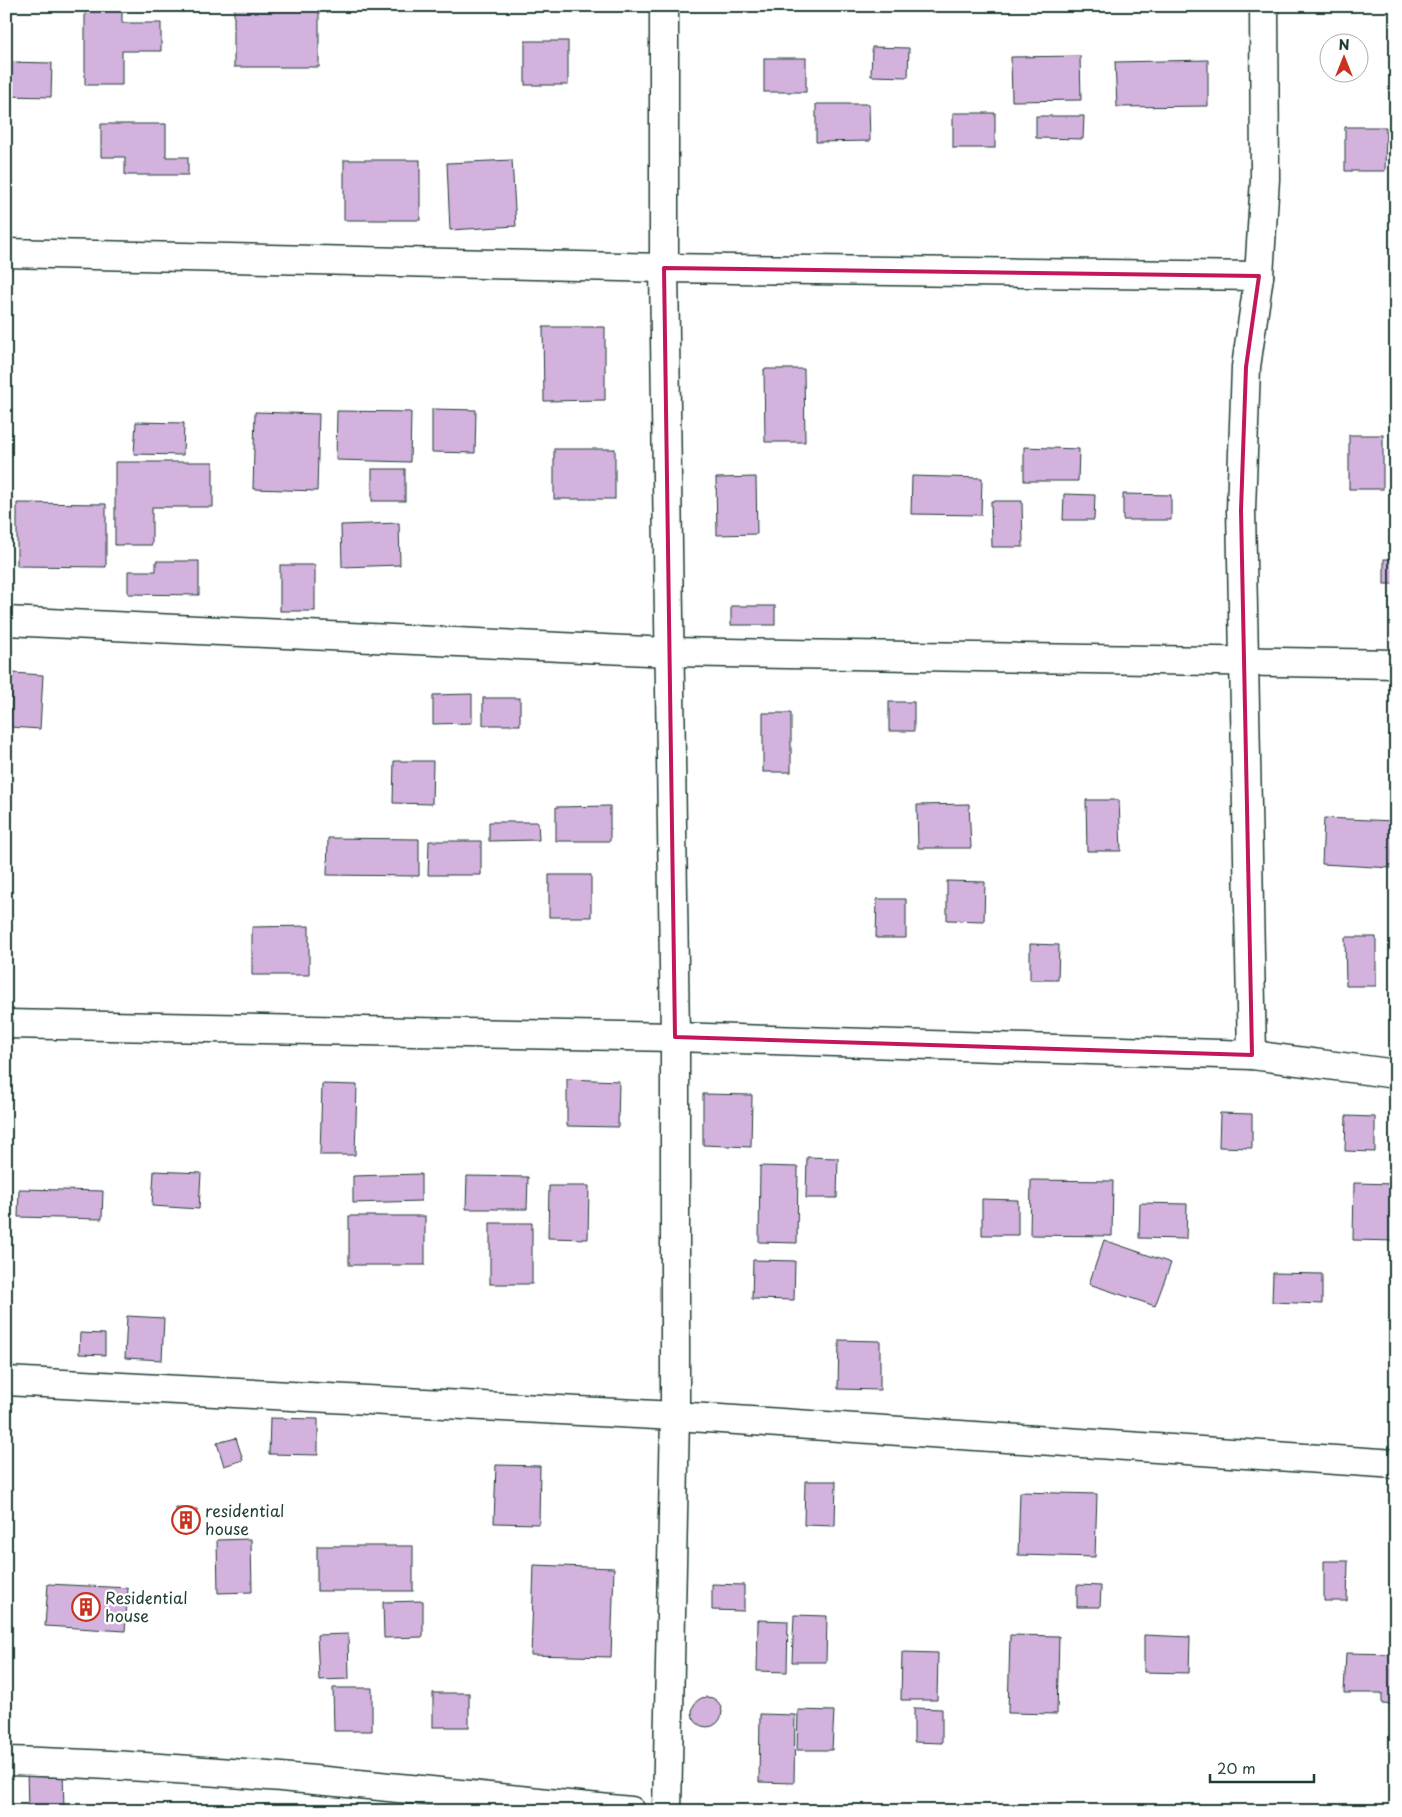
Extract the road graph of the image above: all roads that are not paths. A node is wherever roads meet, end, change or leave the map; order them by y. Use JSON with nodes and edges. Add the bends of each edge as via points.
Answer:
{"nodes":[{"id":1,"x":664,"y":6,"type":"edge"},
{"id":2,"x":1264,"y":6,"type":"edge"},
{"id":3,"x":6,"y":253,"type":"edge"},
{"id":4,"x":664,"y":268,"type":"junction"},
{"id":5,"x":1259,"y":276,"type":"junction"},
{"id":6,"x":6,"y":620,"type":"edge"},
{"id":7,"x":670,"y":652,"type":"junction"},
{"id":8,"x":1244,"y":662,"type":"junction"},
{"id":9,"x":1396,"y":664,"type":"edge"},
{"id":10,"x":6,"y":1024,"type":"edge"},
{"id":11,"x":674,"y":1037,"type":"junction"},
{"id":12,"x":1252,"y":1055,"type":"junction"},
{"id":13,"x":1396,"y":1074,"type":"edge"},
{"id":14,"x":6,"y":1381,"type":"edge"},
{"id":15,"x":675,"y":1416,"type":"junction"},
{"id":16,"x":1396,"y":1464,"type":"edge"},
{"id":17,"x":6,"y":1761,"type":"edge"},
{"id":18,"x":631,"y":1811,"type":"edge"},
{"id":19,"x":667,"y":1811,"type":"edge"}],
"edges":[{"from":1,"to":4,"type":"street"},
{"from":2,"to":5,"type":"street","via":[[1266,180]]},
{"from":3,"to":4,"type":"street"},
{"from":4,"to":5,"type":"street"},
{"from":4,"to":7,"type":"street"},
{"from":5,"to":8,"type":"street","via":[[1245,376],[1241,510]]},
{"from":6,"to":7,"type":"street"},
{"from":7,"to":8,"type":"street"},
{"from":7,"to":11,"type":"street"},
{"from":8,"to":9,"type":"street"},
{"from":8,"to":12,"type":"street"},
{"from":10,"to":11,"type":"street"},
{"from":11,"to":12,"type":"street"},
{"from":11,"to":15,"type":"street"},
{"from":12,"to":13,"type":"street"},
{"from":14,"to":15,"type":"street"},
{"from":15,"to":16,"type":"street"},
{"from":15,"to":19,"type":"street"},
{"from":17,"to":18,"type":"street","via":[[90,1763],[313,1780]]}]}
